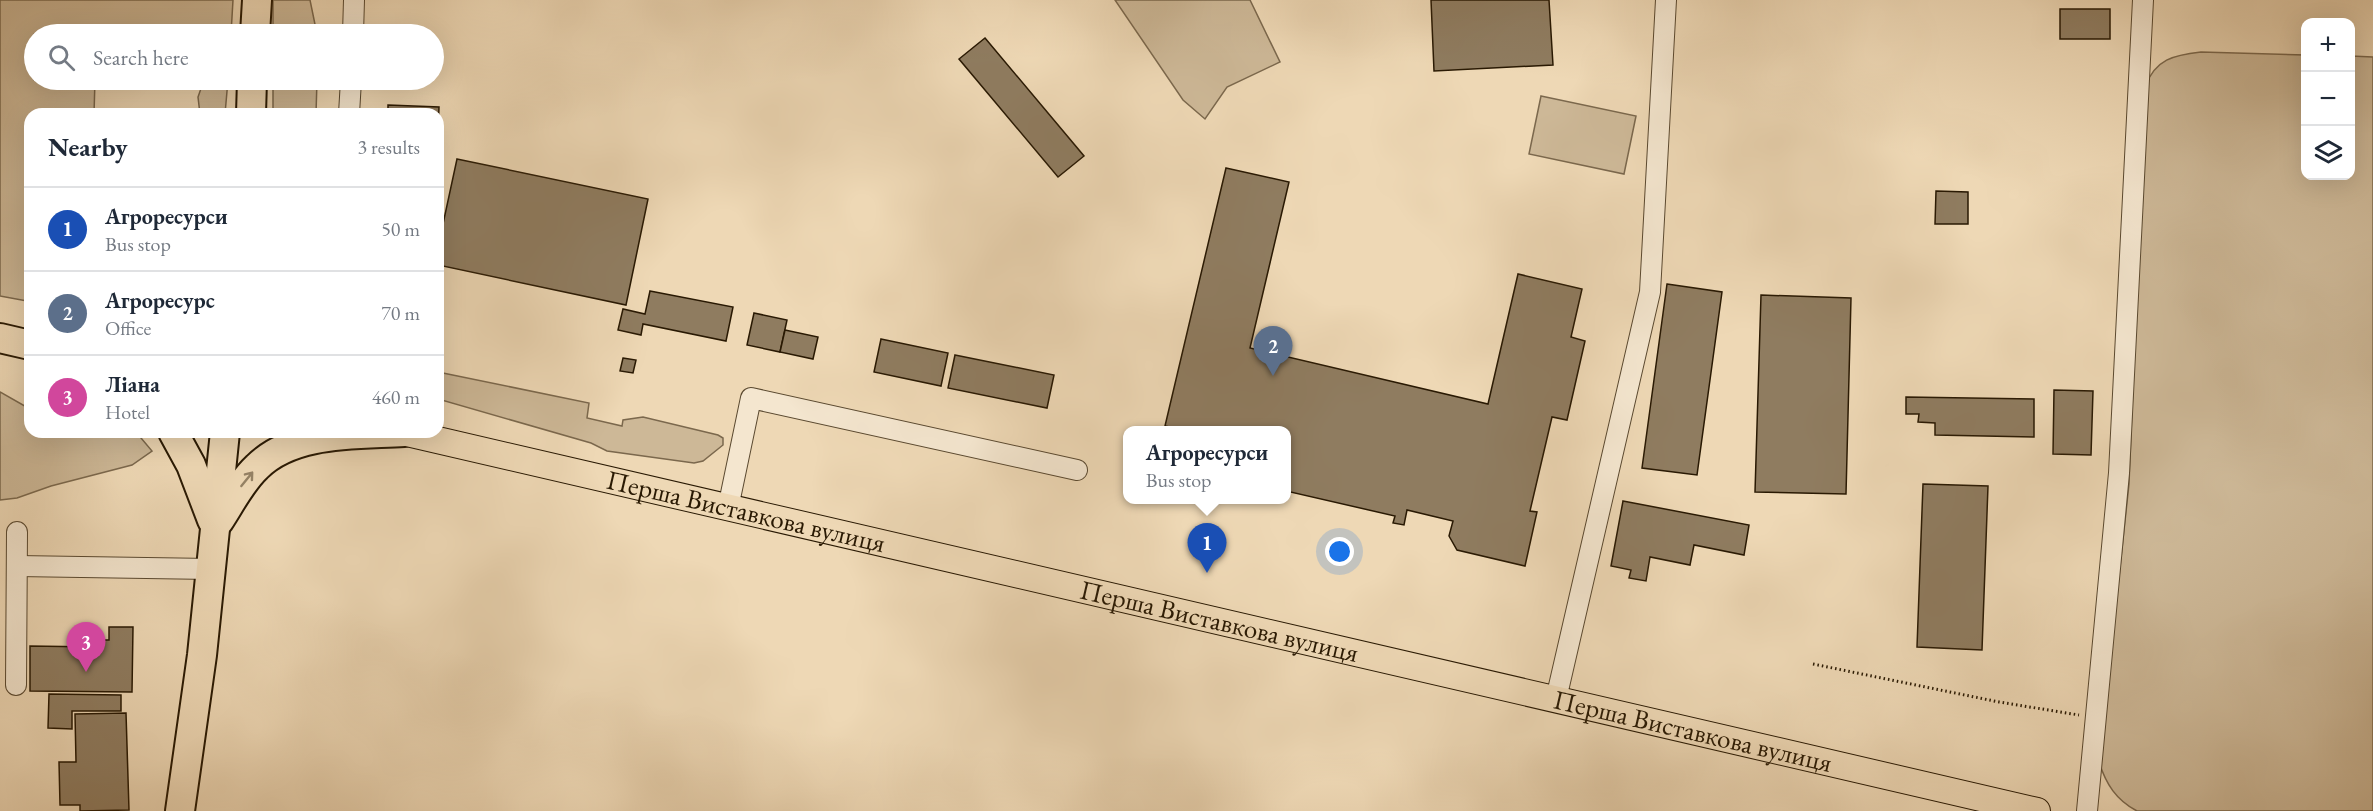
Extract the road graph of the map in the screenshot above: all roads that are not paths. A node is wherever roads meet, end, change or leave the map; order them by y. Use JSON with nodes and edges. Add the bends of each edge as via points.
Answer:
{"nodes":[{"id":1,"x":257,"y":0,"type":"edge"},
{"id":2,"x":354,"y":0,"type":"edge"},
{"id":3,"x":1666,"y":0,"type":"edge"},
{"id":4,"x":2143,"y":0,"type":"edge"},
{"id":5,"x":256,"y":24,"type":"edge"},
{"id":6,"x":353,"y":24,"type":"edge"},
{"id":7,"x":252,"y":90,"type":"edge"},
{"id":8,"x":350,"y":90,"type":"edge"},
{"id":9,"x":251,"y":108,"type":"edge"},
{"id":10,"x":349,"y":108,"type":"edge"},
{"id":11,"x":0,"y":338,"type":"edge"},
{"id":12,"x":24,"y":344,"type":"edge"},
{"id":13,"x":176,"y":438,"type":"edge"},
{"id":14,"x":224,"y":438,"type":"edge"},
{"id":15,"x":323,"y":438,"type":"edge"},
{"id":16,"x":429,"y":438,"type":"edge"},
{"id":17,"x":1077,"y":470,"type":"dead end"},
{"id":18,"x":728,"y":508,"type":"junction"},
{"id":19,"x":215,"y":528,"type":"junction"},
{"id":20,"x":17,"y":532,"type":"dead end"},
{"id":21,"x":17,"y":566,"type":"junction"},
{"id":22,"x":211,"y":569,"type":"junction"},
{"id":23,"x":16,"y":685,"type":"dead end"},
{"id":24,"x":1556,"y":699,"type":"junction"},
{"id":25,"x":180,"y":811,"type":"edge"},
{"id":26,"x":2037,"y":811,"type":"edge"},
{"id":27,"x":2087,"y":811,"type":"edge"}],
"edges":[{"from":1,"to":5,"type":"highway"},
{"from":2,"to":6,"type":"street"},
{"from":3,"to":24,"type":"street","via":[[1650,292]]},
{"from":4,"to":27,"type":"street","via":[[2120,473]]},
{"from":7,"to":9,"type":"highway"},
{"from":8,"to":10,"type":"street"},
{"from":11,"to":12,"type":"highway"},
{"from":13,"to":19,"type":"highway"},
{"from":14,"to":19,"type":"highway"},
{"from":19,"to":15,"type":"highway","one_way":true,"via":[[258,466],[289,446]]},
{"from":16,"to":18,"type":"main road","name":"Перша Виставкова вулиця"},
{"from":17,"to":18,"type":"street","via":[[751,398]]},
{"from":18,"to":24,"type":"main road","name":"Перша Виставкова вулиця"},
{"from":19,"to":22,"type":"highway"},
{"from":20,"to":21,"type":"street"},
{"from":21,"to":22,"type":"street"},
{"from":21,"to":23,"type":"street"},
{"from":22,"to":25,"type":"highway"},
{"from":24,"to":26,"type":"main road","name":"Перша Виставкова вулиця"}]}
